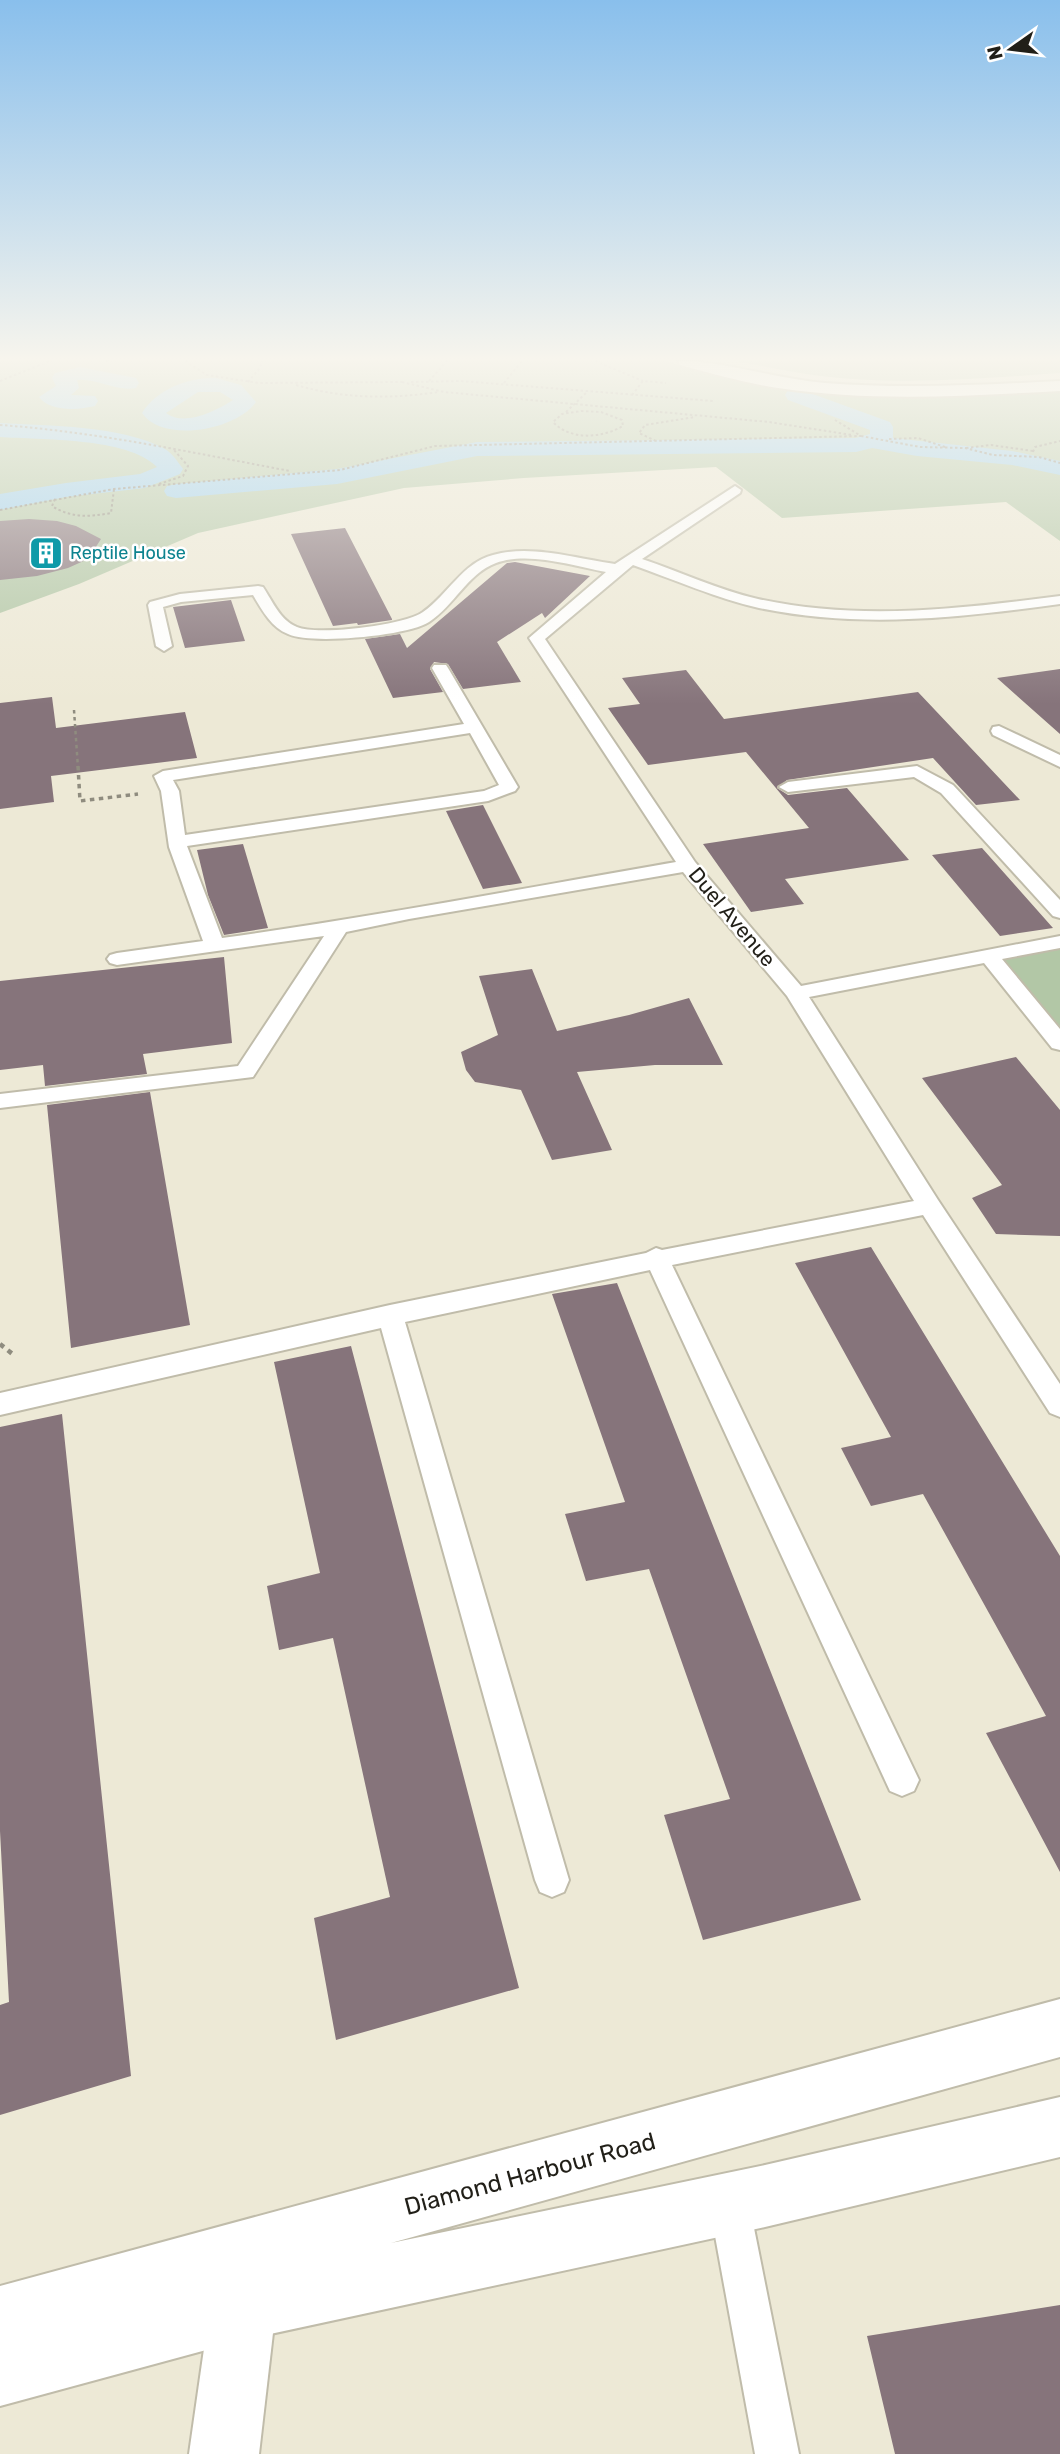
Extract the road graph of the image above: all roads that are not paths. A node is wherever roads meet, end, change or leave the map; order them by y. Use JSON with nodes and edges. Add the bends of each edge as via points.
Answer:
{"nodes":[{"id":1,"x":735,"y":490,"type":"dead end"},
{"id":2,"x":625,"y":564,"type":"junction"},
{"id":3,"x":1060,"y":600,"type":"edge"},
{"id":4,"x":164,"y":646,"type":"dead end"},
{"id":5,"x":440,"y":668,"type":"dead end"},
{"id":6,"x":473,"y":728,"type":"junction"},
{"id":7,"x":999,"y":731,"type":"dead end"},
{"id":8,"x":1060,"y":762,"type":"edge"},
{"id":9,"x":788,"y":787,"type":"dead end"},
{"id":10,"x":177,"y":842,"type":"junction"},
{"id":11,"x":688,"y":866,"type":"junction"},
{"id":12,"x":1060,"y":912,"type":"edge"},
{"id":13,"x":339,"y":928,"type":"junction"},
{"id":14,"x":1060,"y":942,"type":"edge"},
{"id":15,"x":215,"y":946,"type":"junction"},
{"id":16,"x":989,"y":956,"type":"junction"},
{"id":17,"x":117,"y":959,"type":"dead end"},
{"id":18,"x":796,"y":993,"type":"junction"},
{"id":19,"x":1060,"y":1043,"type":"edge"},
{"id":20,"x":0,"y":1101,"type":"edge"},
{"id":21,"x":929,"y":1206,"type":"junction"},
{"id":22,"x":656,"y":1258,"type":"junction"},
{"id":23,"x":390,"y":1315,"type":"junction"},
{"id":24,"x":0,"y":1404,"type":"edge"},
{"id":25,"x":1060,"y":1406,"type":"edge"},
{"id":26,"x":902,"y":1780,"type":"dead end"},
{"id":27,"x":552,"y":1880,"type":"dead end"},
{"id":28,"x":1060,"y":2028,"type":"edge"},
{"id":29,"x":1060,"y":2127,"type":"edge"},
{"id":30,"x":729,"y":2203,"type":"junction"},
{"id":31,"x":243,"y":2307,"type":"junction"},
{"id":32,"x":0,"y":2319,"type":"edge"},
{"id":33,"x":0,"y":2372,"type":"edge"},
{"id":34,"x":224,"y":2454,"type":"edge"},
{"id":35,"x":776,"y":2454,"type":"edge"}],
"edges":[{"from":1,"to":2,"type":"lane","name":"Duel Avenue"},
{"from":2,"to":3,"type":"lane","via":[[756,603],[815,613],[922,617]]},
{"from":2,"to":4,"type":"lane","via":[[567,562],[534,554],[496,558],[473,569],[435,611],[413,625],[317,635],[296,633],[271,615],[258,590],[180,598],[155,605]]},
{"from":2,"to":11,"type":"lane","name":"Duel Avenue","via":[[537,638]]},
{"from":5,"to":6,"type":"lane"},
{"from":6,"to":10,"type":"lane","via":[[163,776],[170,790]]},
{"from":6,"to":10,"type":"lane","via":[[509,787],[488,796]]},
{"from":7,"to":8,"type":"lane"},
{"from":9,"to":12,"type":"lane","via":[[917,771],[947,789]]},
{"from":10,"to":15,"type":"lane"},
{"from":11,"to":13,"type":"lane"},
{"from":11,"to":18,"type":"lane","name":"Duel Avenue"},
{"from":13,"to":15,"type":"lane"},
{"from":13,"to":20,"type":"lane","via":[[245,1072]]},
{"from":14,"to":16,"type":"lane"},
{"from":15,"to":17,"type":"lane"},
{"from":16,"to":18,"type":"lane"},
{"from":16,"to":19,"type":"lane"},
{"from":18,"to":21,"type":"lane","name":"Duel Avenue"},
{"from":21,"to":22,"type":"lane"},
{"from":21,"to":25,"type":"lane","name":"Duel Avenue"},
{"from":22,"to":23,"type":"lane"},
{"from":22,"to":26,"type":"lane"},
{"from":23,"to":24,"type":"lane"},
{"from":23,"to":27,"type":"lane"},
{"from":28,"to":32,"type":"main road","name":"Diamond Harbour Road"},
{"from":29,"to":30,"type":"main road"},
{"from":30,"to":31,"type":"main road"},
{"from":30,"to":35,"type":"lane"},
{"from":31,"to":33,"type":"main road"},
{"from":31,"to":34,"type":"main road"}]}
